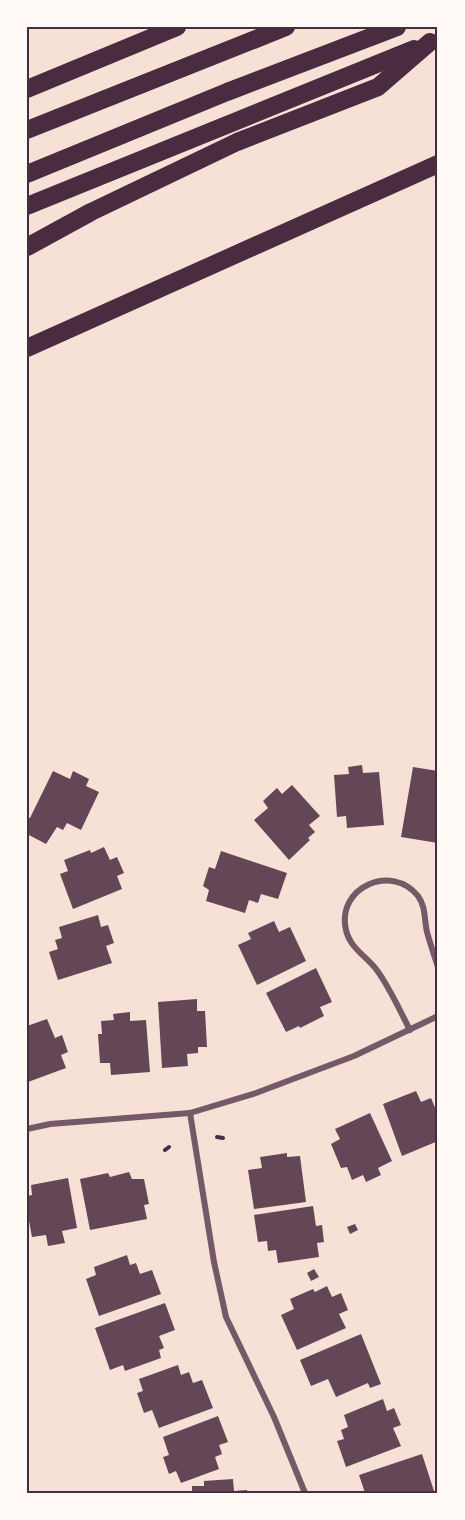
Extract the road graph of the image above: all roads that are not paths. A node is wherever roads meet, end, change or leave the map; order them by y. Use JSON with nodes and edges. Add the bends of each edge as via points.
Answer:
{"nodes":[{"id":1,"x":177,"y":27,"type":"edge"},
{"id":2,"x":286,"y":27,"type":"edge"},
{"id":3,"x":398,"y":27,"type":"edge"},
{"id":4,"x":434,"y":41,"type":"edge"},
{"id":5,"x":27,"y":89,"type":"edge"},
{"id":6,"x":27,"y":130,"type":"edge"},
{"id":7,"x":438,"y":164,"type":"edge"},
{"id":8,"x":27,"y":174,"type":"edge"},
{"id":9,"x":27,"y":206,"type":"edge"},
{"id":10,"x":27,"y":247,"type":"edge"},
{"id":11,"x":27,"y":350,"type":"edge"},
{"id":12,"x":438,"y":967,"type":"edge"},
{"id":13,"x":438,"y":1016,"type":"edge"},
{"id":14,"x":410,"y":1030,"type":"junction"},
{"id":15,"x":190,"y":1113,"type":"junction"},
{"id":16,"x":27,"y":1129,"type":"edge"},
{"id":17,"x":305,"y":1493,"type":"edge"}],
"edges":[{"from":1,"to":5,"type":"highway"},
{"from":2,"to":6,"type":"highway"},
{"from":3,"to":8,"type":"highway"},
{"from":4,"to":9,"type":"highway"},
{"from":4,"to":10,"type":"highway","via":[[378,87],[237,142]]},
{"from":7,"to":11,"type":"highway"},
{"from":12,"to":14,"type":"street","via":[[424,908],[413,890],[394,880],[383,880],[362,887],[353,895],[347,906],[345,929],[377,970]]},
{"from":13,"to":14,"type":"street"},
{"from":14,"to":15,"type":"street","via":[[256,1093]]},
{"from":15,"to":16,"type":"street"},
{"from":15,"to":17,"type":"street","via":[[226,1317]]}]}
